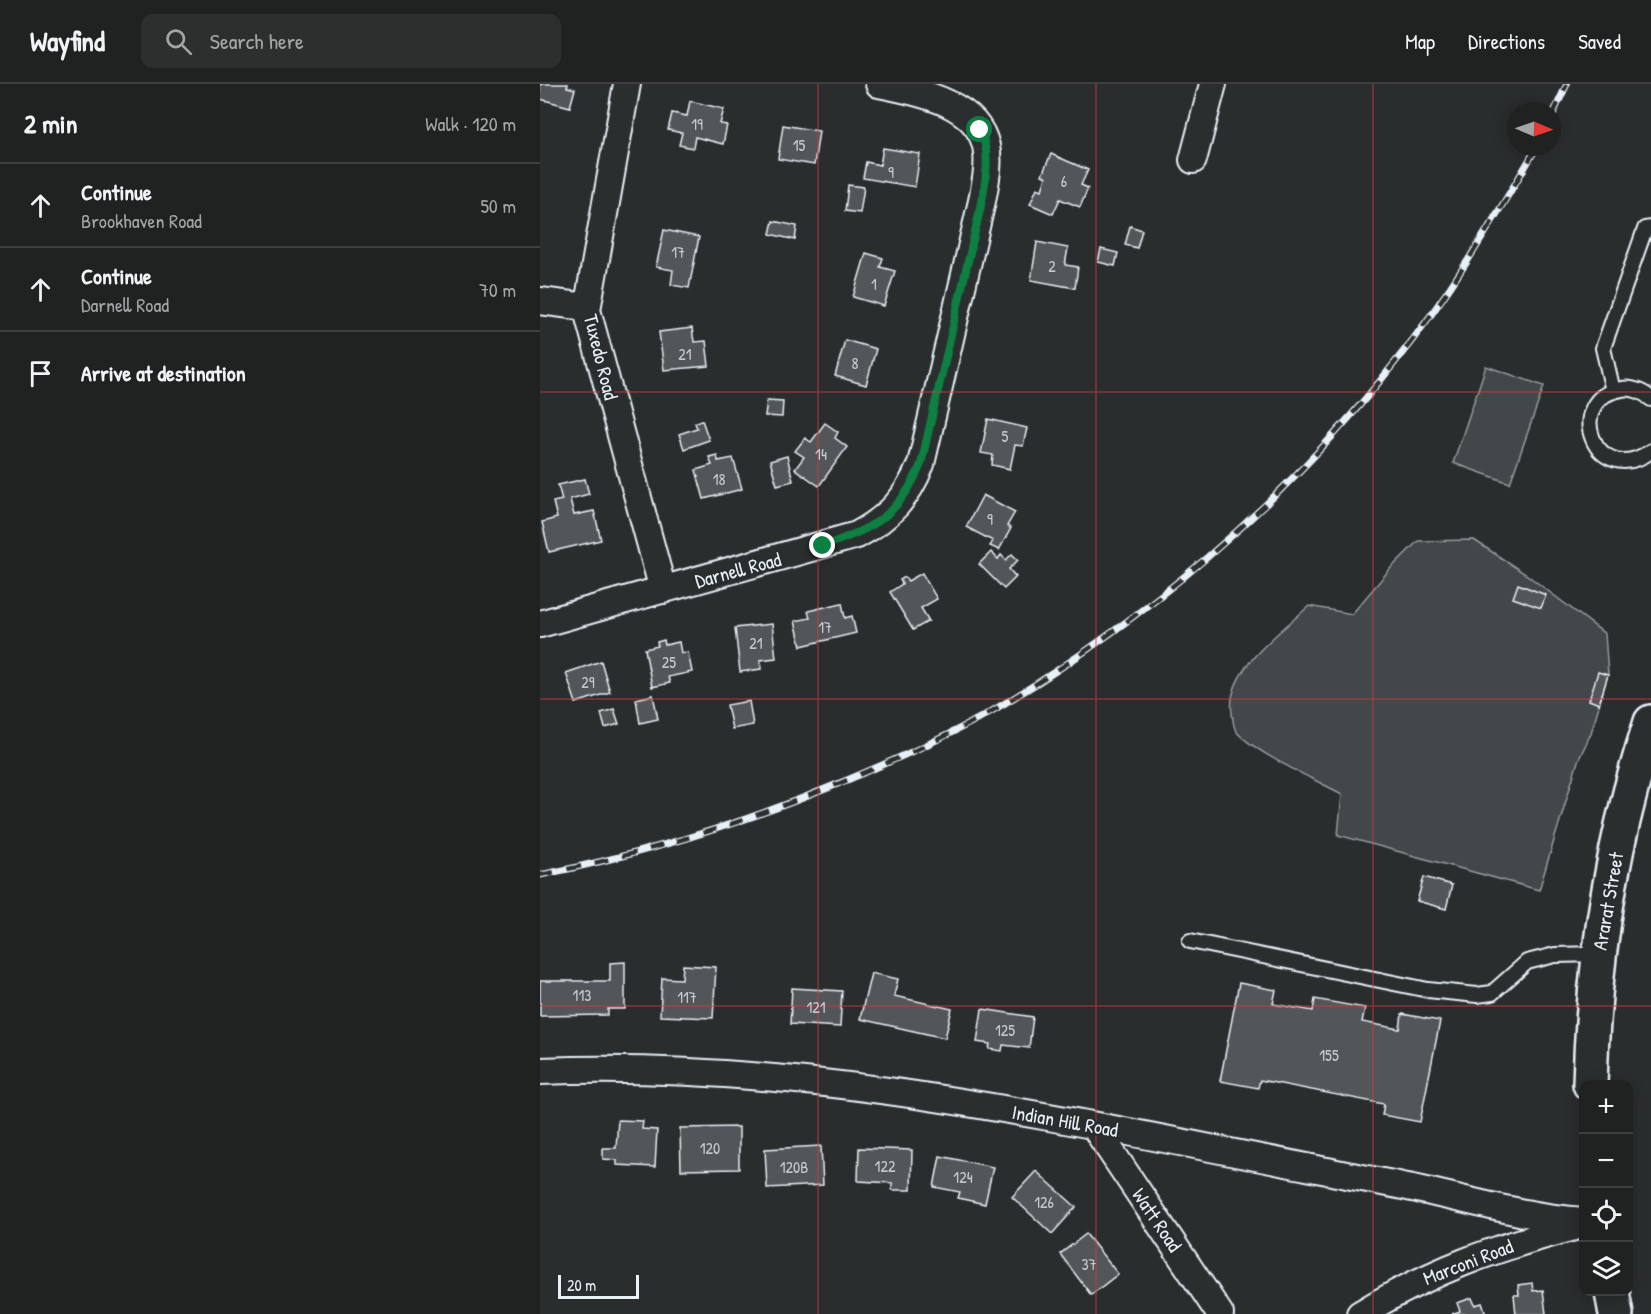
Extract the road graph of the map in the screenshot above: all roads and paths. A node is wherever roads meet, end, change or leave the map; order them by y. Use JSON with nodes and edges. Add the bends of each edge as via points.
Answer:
{"nodes":[{"id":1,"x":627,"y":84,"type":"edge"},
{"id":2,"x":879,"y":84,"type":"edge"},
{"id":3,"x":1212,"y":84,"type":"edge"},
{"id":4,"x":1193,"y":160,"type":"dead end"},
{"id":5,"x":1651,"y":228,"type":"edge"},
{"id":6,"x":540,"y":302,"type":"edge"},
{"id":7,"x":587,"y":308,"type":"junction"},
{"id":8,"x":1613,"y":391,"type":"junction"},
{"id":9,"x":1651,"y":399,"type":"edge"},
{"id":10,"x":1651,"y":451,"type":"edge"},
{"id":11,"x":663,"y":590,"type":"junction"},
{"id":12,"x":540,"y":624,"type":"edge"},
{"id":13,"x":1651,"y":722,"type":"edge"},
{"id":14,"x":1190,"y":941,"type":"dead end"},
{"id":15,"x":1599,"y":954,"type":"junction"},
{"id":16,"x":540,"y":1071,"type":"edge"},
{"id":17,"x":1590,"y":1080,"type":"edge"},
{"id":18,"x":1094,"y":1125,"type":"junction"},
{"id":19,"x":1579,"y":1221,"type":"edge"},
{"id":20,"x":1579,"y":1226,"type":"edge"},
{"id":21,"x":1613,"y":1296,"type":"edge"},
{"id":22,"x":1220,"y":1314,"type":"edge"},
{"id":23,"x":1359,"y":1314,"type":"edge"},
{"id":24,"x":1616,"y":1314,"type":"edge"}],
"edges":[{"from":1,"to":7,"type":"street","name":"Tuxedo Road"},
{"from":2,"to":11,"type":"street","name":"Darnell Road","via":[[923,94],[955,108],[975,123],[986,146],[982,201],[921,464],[909,491],[880,522],[857,535]]},
{"from":3,"to":4,"type":"street"},
{"from":5,"to":8,"type":"lane","via":[[1645,229],[1603,348]]},
{"from":6,"to":7,"type":"street"},
{"from":7,"to":11,"type":"street","name":"Tuxedo Road"},
{"from":8,"to":9,"type":"lane","via":[[1637,390]]},
{"from":8,"to":10,"type":"lane","via":[[1594,405],[1589,428],[1592,440],[1599,450],[1619,461],[1631,461]]},
{"from":11,"to":12,"type":"street","name":"Darnell Road"},
{"from":13,"to":15,"type":"main road","name":"Ararat Street","via":[[1617,845]]},
{"from":14,"to":15,"type":"lane","via":[[1428,990],[1477,996],[1492,993],[1527,962],[1555,955]]},
{"from":15,"to":17,"type":"main road","name":"Ararat Street"},
{"from":16,"to":18,"type":"street","name":"Indian Hill Road","via":[[672,1070],[787,1077]]},
{"from":18,"to":19,"type":"street","name":"Indian Hill Road","via":[[1419,1189],[1543,1218]]},
{"from":18,"to":22,"type":"street","name":"Watt Road"},
{"from":20,"to":23,"type":"street","name":"Marconi Road","via":[[1444,1268]]},
{"from":21,"to":24,"type":"main road"}]}
